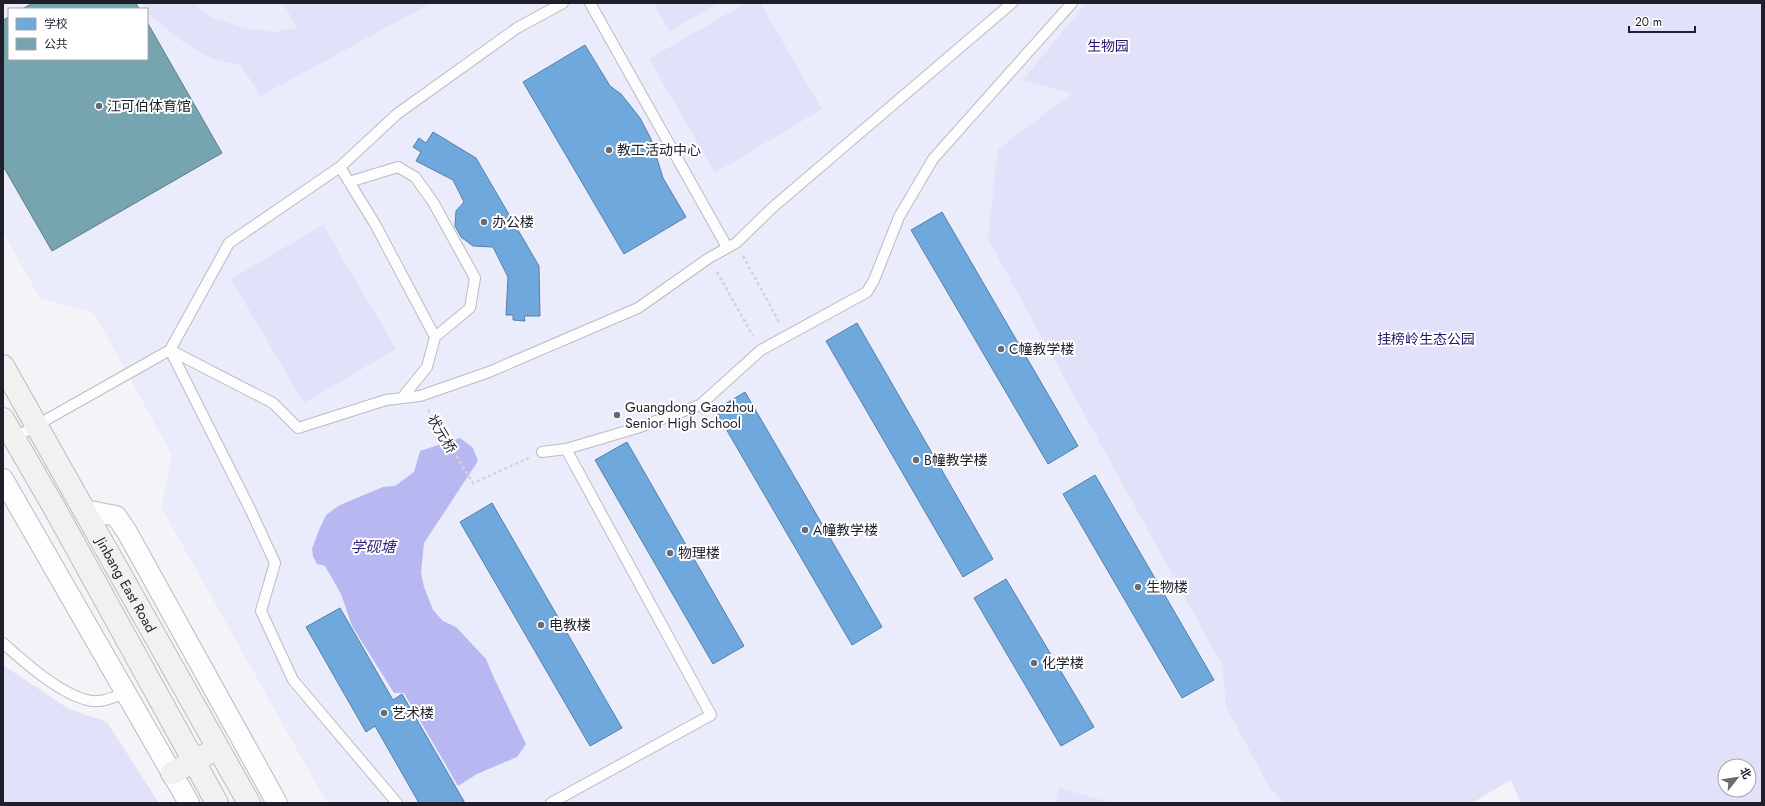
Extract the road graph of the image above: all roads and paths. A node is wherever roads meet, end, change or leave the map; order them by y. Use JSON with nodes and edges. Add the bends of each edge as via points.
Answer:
{"nodes":[{"id":1,"x":563,"y":3,"type":"edge"},
{"id":2,"x":590,"y":3,"type":"edge"},
{"id":3,"x":1012,"y":3,"type":"edge"},
{"id":4,"x":1072,"y":3,"type":"edge"},
{"id":5,"x":340,"y":167,"type":"junction"},
{"id":6,"x":349,"y":182,"type":"junction"},
{"id":7,"x":732,"y":245,"type":"junction"},
{"id":8,"x":709,"y":258,"type":"junction"},
{"id":9,"x":436,"y":336,"type":"junction"},
{"id":10,"x":787,"y":336,"type":"junction"},
{"id":11,"x":170,"y":350,"type":"junction"},
{"id":12,"x":761,"y":350,"type":"junction"},
{"id":13,"x":3,"y":366,"type":"edge"},
{"id":14,"x":420,"y":396,"type":"junction"},
{"id":15,"x":402,"y":398,"type":"junction"},
{"id":16,"x":3,"y":419,"type":"edge"},
{"id":17,"x":37,"y":425,"type":"junction"},
{"id":18,"x":14,"y":438,"type":"junction"},
{"id":19,"x":566,"y":449,"type":"junction"},
{"id":20,"x":542,"y":452,"type":"joint"},
{"id":21,"x":3,"y":478,"type":"edge"},
{"id":22,"x":85,"y":510,"type":"junction"},
{"id":23,"x":3,"y":643,"type":"edge"},
{"id":24,"x":126,"y":693,"type":"junction"},
{"id":25,"x":219,"y":748,"type":"junction"},
{"id":26,"x":194,"y":762,"type":"junction"},
{"id":27,"x":172,"y":773,"type":"junction"},
{"id":28,"x":189,"y":803,"type":"edge"},
{"id":29,"x":217,"y":803,"type":"edge"},
{"id":30,"x":249,"y":803,"type":"edge"},
{"id":31,"x":277,"y":803,"type":"edge"},
{"id":32,"x":397,"y":803,"type":"edge"},
{"id":33,"x":551,"y":803,"type":"edge"}],
"edges":[{"from":1,"to":5,"type":"lane","via":[[518,28],[397,114]]},
{"from":2,"to":7,"type":"lane"},
{"from":3,"to":7,"type":"lane"},
{"from":4,"to":10,"type":"lane","via":[[933,159],[899,217],[867,292]]},
{"from":5,"to":6,"type":"lane"},
{"from":5,"to":11,"type":"lane","via":[[229,243]]},
{"from":6,"to":9,"type":"lane"},
{"from":6,"to":9,"type":"lane","via":[[398,167],[415,177],[433,202],[475,278],[470,308]]},
{"from":7,"to":8,"type":"lane"},
{"from":7,"to":10,"type":"path"},
{"from":8,"to":12,"type":"path"},
{"from":8,"to":14,"type":"lane","via":[[638,308],[489,372]]},
{"from":9,"to":15,"type":"lane","via":[[427,367]]},
{"from":10,"to":12,"type":"lane"},
{"from":11,"to":15,"type":"lane","via":[[273,403],[298,428],[386,400]]},
{"from":11,"to":17,"type":"lane"},
{"from":11,"to":32,"type":"lane","via":[[275,564],[261,611],[293,680]]},
{"from":12,"to":19,"type":"lane","via":[[700,405],[637,428]]},
{"from":13,"to":17,"type":"street","name":"Jinbang East Road"},
{"from":14,"to":15,"type":"lane"},
{"from":14,"to":20,"type":"path","name":"状元桥","via":[[473,483]]},
{"from":16,"to":18,"type":"street","name":"Jinbang East Road"},
{"from":17,"to":18,"type":"lane"},
{"from":17,"to":22,"type":"street","name":"Jinbang East Road"},
{"from":18,"to":26,"type":"street","name":"Jinbang East Road"},
{"from":19,"to":20,"type":"lane"},
{"from":19,"to":33,"type":"lane","via":[[711,715]]},
{"from":21,"to":24,"type":"street"},
{"from":22,"to":25,"type":"street","name":"Jinbang East Road"},
{"from":22,"to":31,"type":"street","via":[[116,516],[127,532]]},
{"from":23,"to":24,"type":"lane","via":[[63,690],[88,701],[104,700]]},
{"from":24,"to":27,"type":"street"},
{"from":25,"to":26,"type":"street"},
{"from":25,"to":30,"type":"street","name":"Jinbang East Road"},
{"from":26,"to":27,"type":"street"},
{"from":26,"to":29,"type":"street","name":"Jinbang East Road"},
{"from":27,"to":28,"type":"street"}]}
